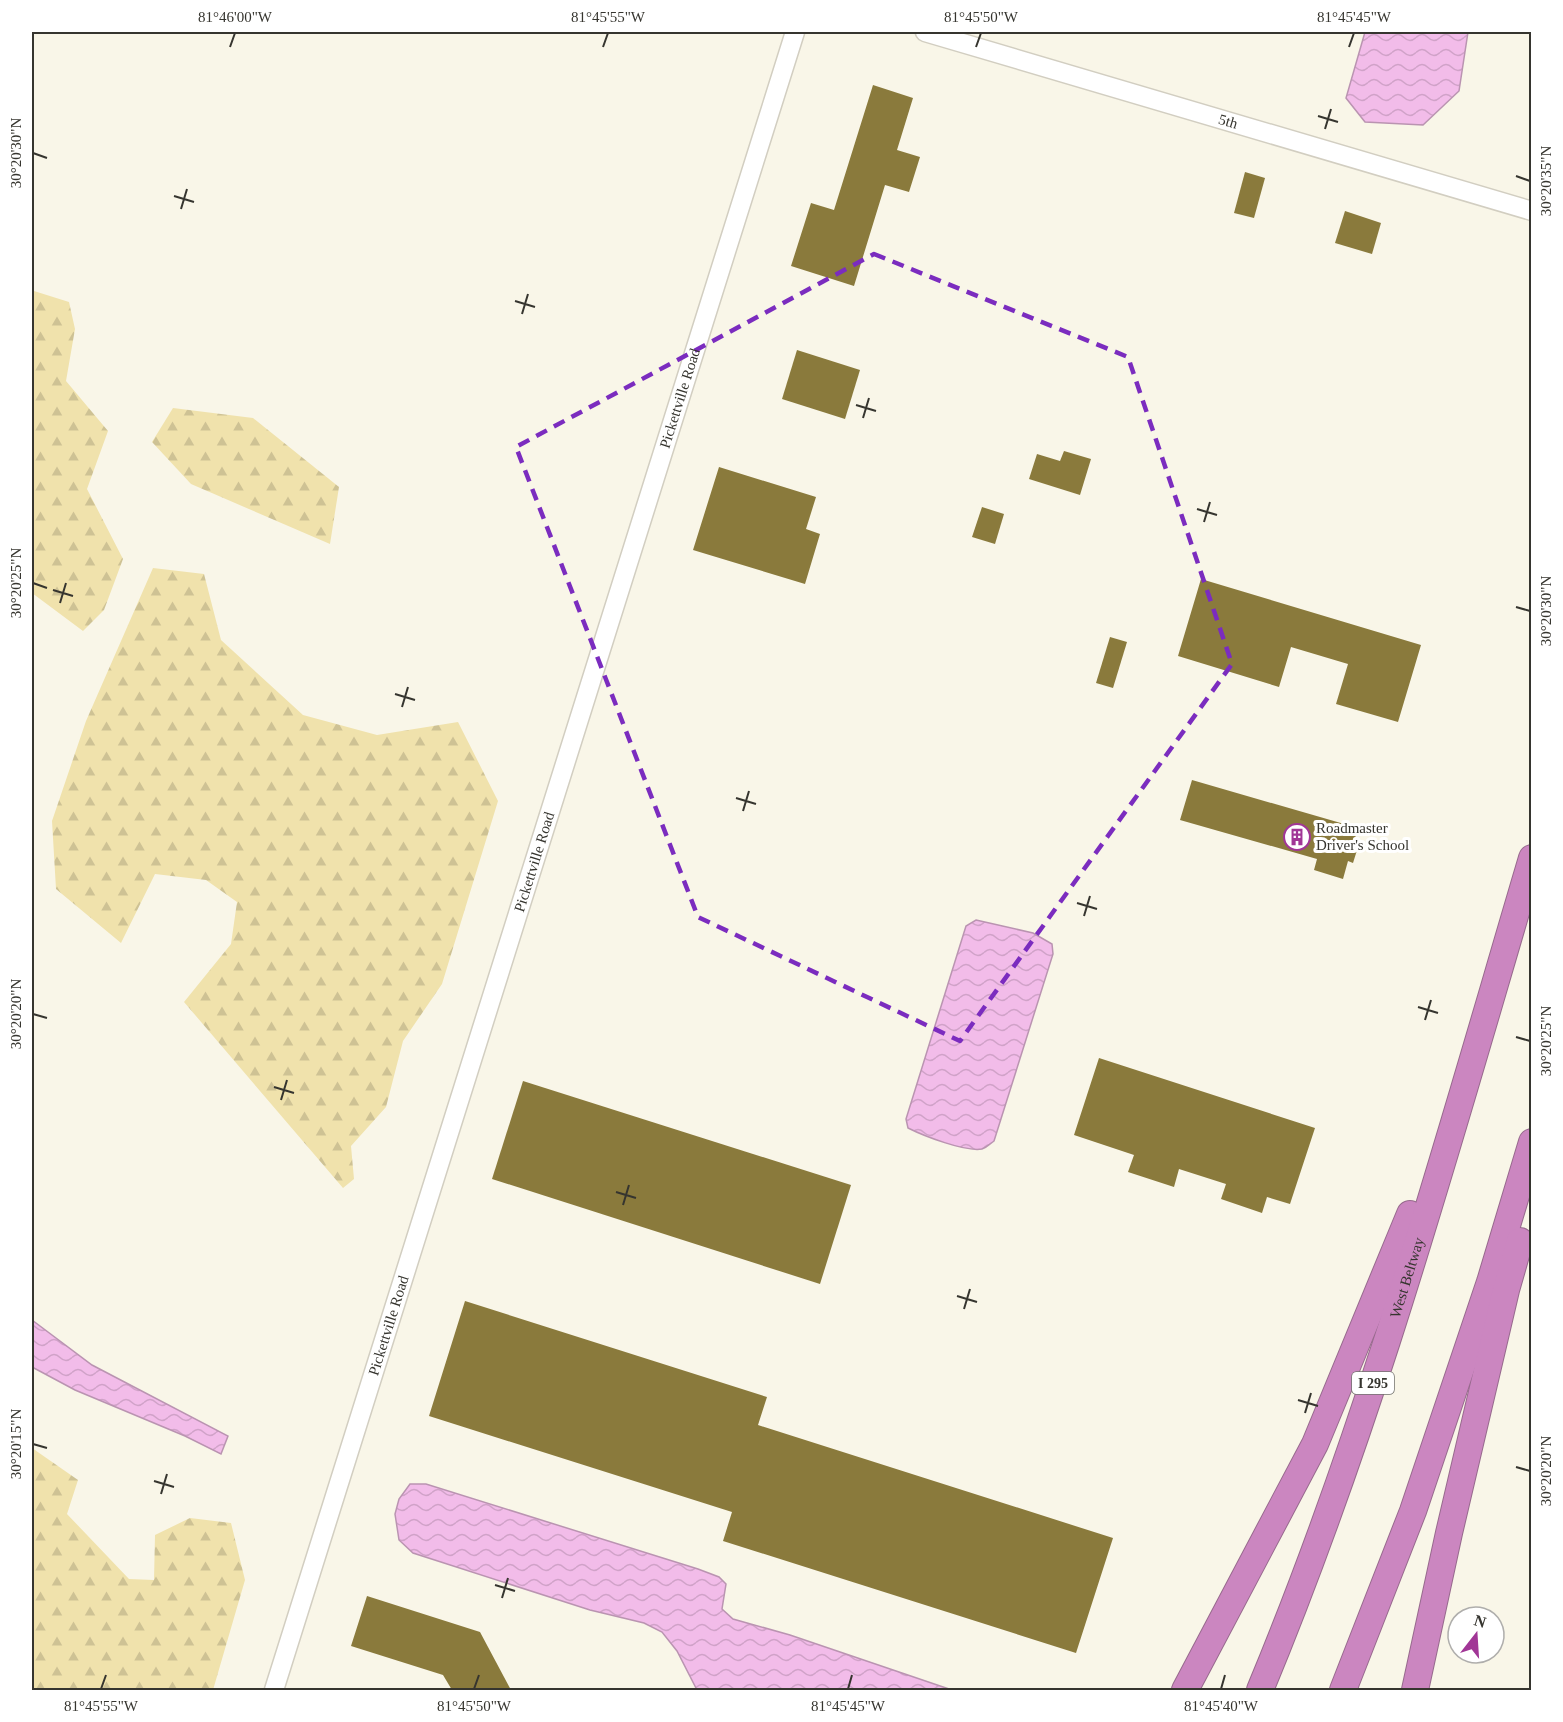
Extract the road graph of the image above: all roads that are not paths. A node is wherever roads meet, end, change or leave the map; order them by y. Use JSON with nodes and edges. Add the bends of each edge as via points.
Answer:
{"nodes":[{"id":1,"x":795,"y":32,"type":"edge"},
{"id":2,"x":925,"y":32,"type":"edge"},
{"id":3,"x":1532,"y":211,"type":"edge"},
{"id":4,"x":1532,"y":858,"type":"edge"},
{"id":5,"x":1469,"y":1069,"type":"junction"},
{"id":6,"x":1532,"y":1142,"type":"edge"},
{"id":7,"x":1532,"y":1198,"type":"edge"},
{"id":8,"x":274,"y":1690,"type":"edge"},
{"id":9,"x":1185,"y":1690,"type":"edge"},
{"id":10,"x":1260,"y":1690,"type":"edge"},
{"id":11,"x":1343,"y":1690,"type":"edge"},
{"id":12,"x":1415,"y":1690,"type":"edge"}],
"edges":[{"from":1,"to":8,"type":"street","name":"Pickettville Road"},
{"from":2,"to":3,"type":"street","name":"5th"},
{"from":4,"to":5,"type":"highway","name":"West Beltway","number":"I 295"},
{"from":5,"to":9,"type":"highway","via":[[1315,1444]]},
{"from":5,"to":10,"type":"highway","name":"West Beltway","number":"I 295","via":[[1361,1422]]},
{"from":6,"to":11,"type":"highway","via":[[1413,1511]]},
{"from":7,"to":12,"type":"highway","via":[[1506,1290]]}]}
